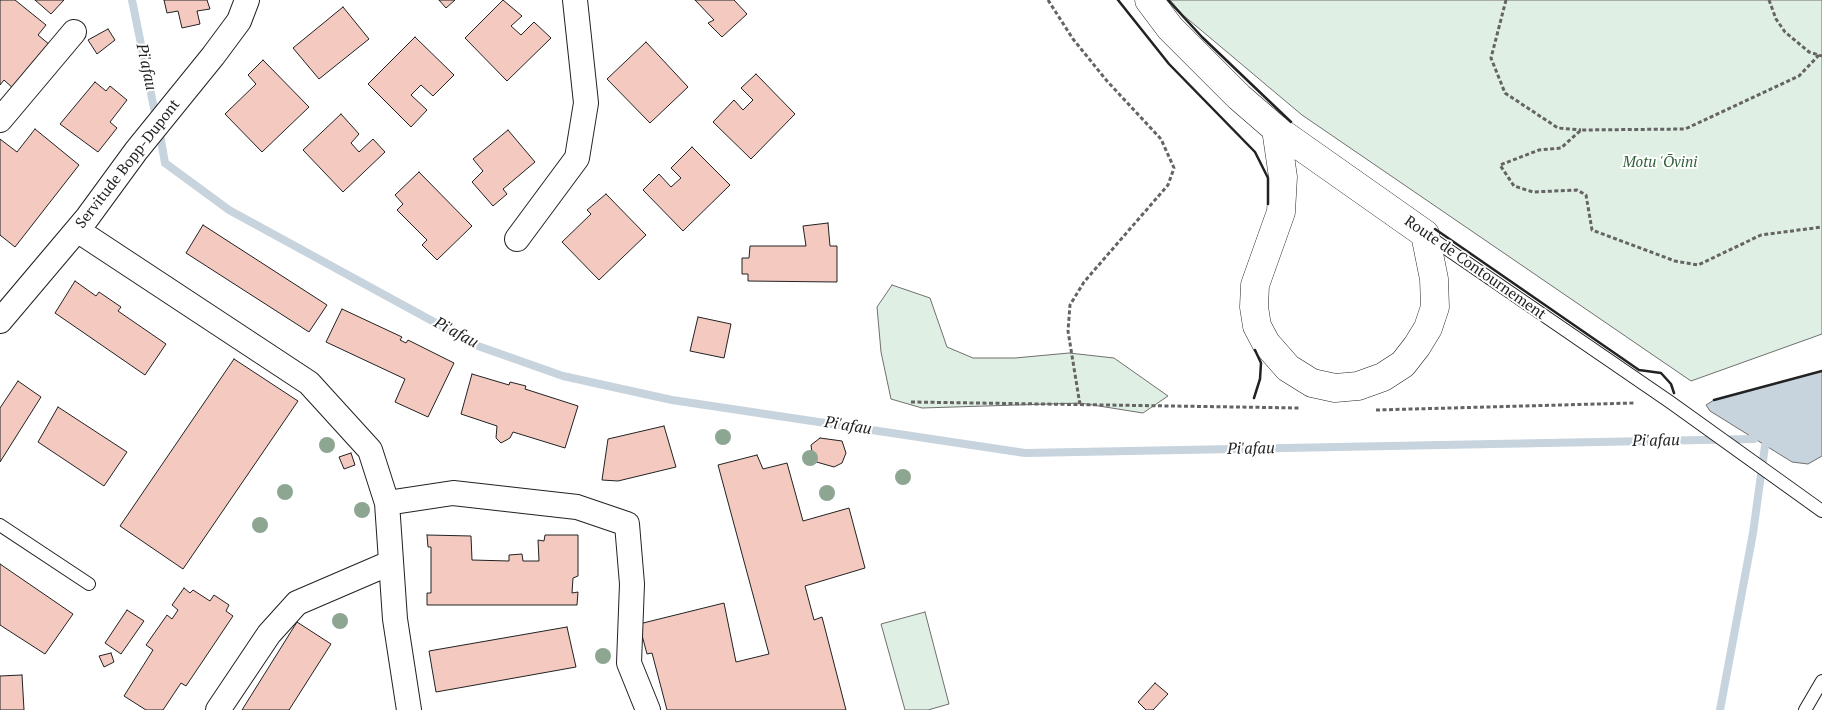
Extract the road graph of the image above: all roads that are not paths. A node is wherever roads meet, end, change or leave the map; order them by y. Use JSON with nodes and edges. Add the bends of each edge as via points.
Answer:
{"nodes":[{"id":1,"x":247,"y":0,"type":"edge"},
{"id":2,"x":576,"y":0,"type":"edge"},
{"id":3,"x":1148,"y":0,"type":"edge"},
{"id":4,"x":74,"y":32,"type":"dead end"},
{"id":5,"x":0,"y":120,"type":"edge"},
{"id":6,"x":1276,"y":128,"type":"junction"},
{"id":7,"x":76,"y":230,"type":"junction"},
{"id":8,"x":1425,"y":234,"type":"junction"},
{"id":9,"x":517,"y":239,"type":"dead end"},
{"id":10,"x":0,"y":321,"type":"edge"},
{"id":11,"x":387,"y":503,"type":"junction"},
{"id":12,"x":1820,"y":509,"type":"edge"},
{"id":13,"x":0,"y":525,"type":"edge"},
{"id":14,"x":390,"y":563,"type":"junction"},
{"id":15,"x":90,"y":584,"type":"dead end"},
{"id":16,"x":1822,"y":681,"type":"edge"},
{"id":17,"x":218,"y":710,"type":"edge"},
{"id":18,"x":409,"y":710,"type":"edge"},
{"id":19,"x":648,"y":710,"type":"edge"},
{"id":20,"x":1805,"y":710,"type":"edge"}],
"edges":[{"from":1,"to":7,"type":"street","name":"Servitude Bopp-Dupont","via":[[238,21]]},
{"from":2,"to":9,"type":"street","via":[[586,103],[577,158]]},
{"from":3,"to":6,"type":"street","name":"Route de Contournement","via":[[1202,63]]},
{"from":4,"to":5,"type":"street"},
{"from":6,"to":8,"type":"street","name":"Route de Contournement"},
{"from":6,"to":8,"type":"street","via":[[1283,177],[1281,212],[1255,285],[1254,306],[1257,326],[1266,344],[1296,375],[1312,383],[1335,388],[1358,386],[1383,377],[1403,364],[1428,328],[1435,307],[1434,279]]},
{"from":7,"to":10,"type":"street","name":"Servitude Bopp-Dupont"},
{"from":7,"to":11,"type":"street","via":[[309,383],[370,450]]},
{"from":8,"to":12,"type":"lane","name":"Route de Contournement"},
{"from":11,"to":14,"type":"street"},
{"from":11,"to":19,"type":"street","via":[[453,493],[577,507],[627,524],[632,584],[629,663]]},
{"from":13,"to":15,"type":"lane"},
{"from":14,"to":17,"type":"street","via":[[297,603],[269,634]]},
{"from":14,"to":18,"type":"street"},
{"from":16,"to":20,"type":"lane"}]}
